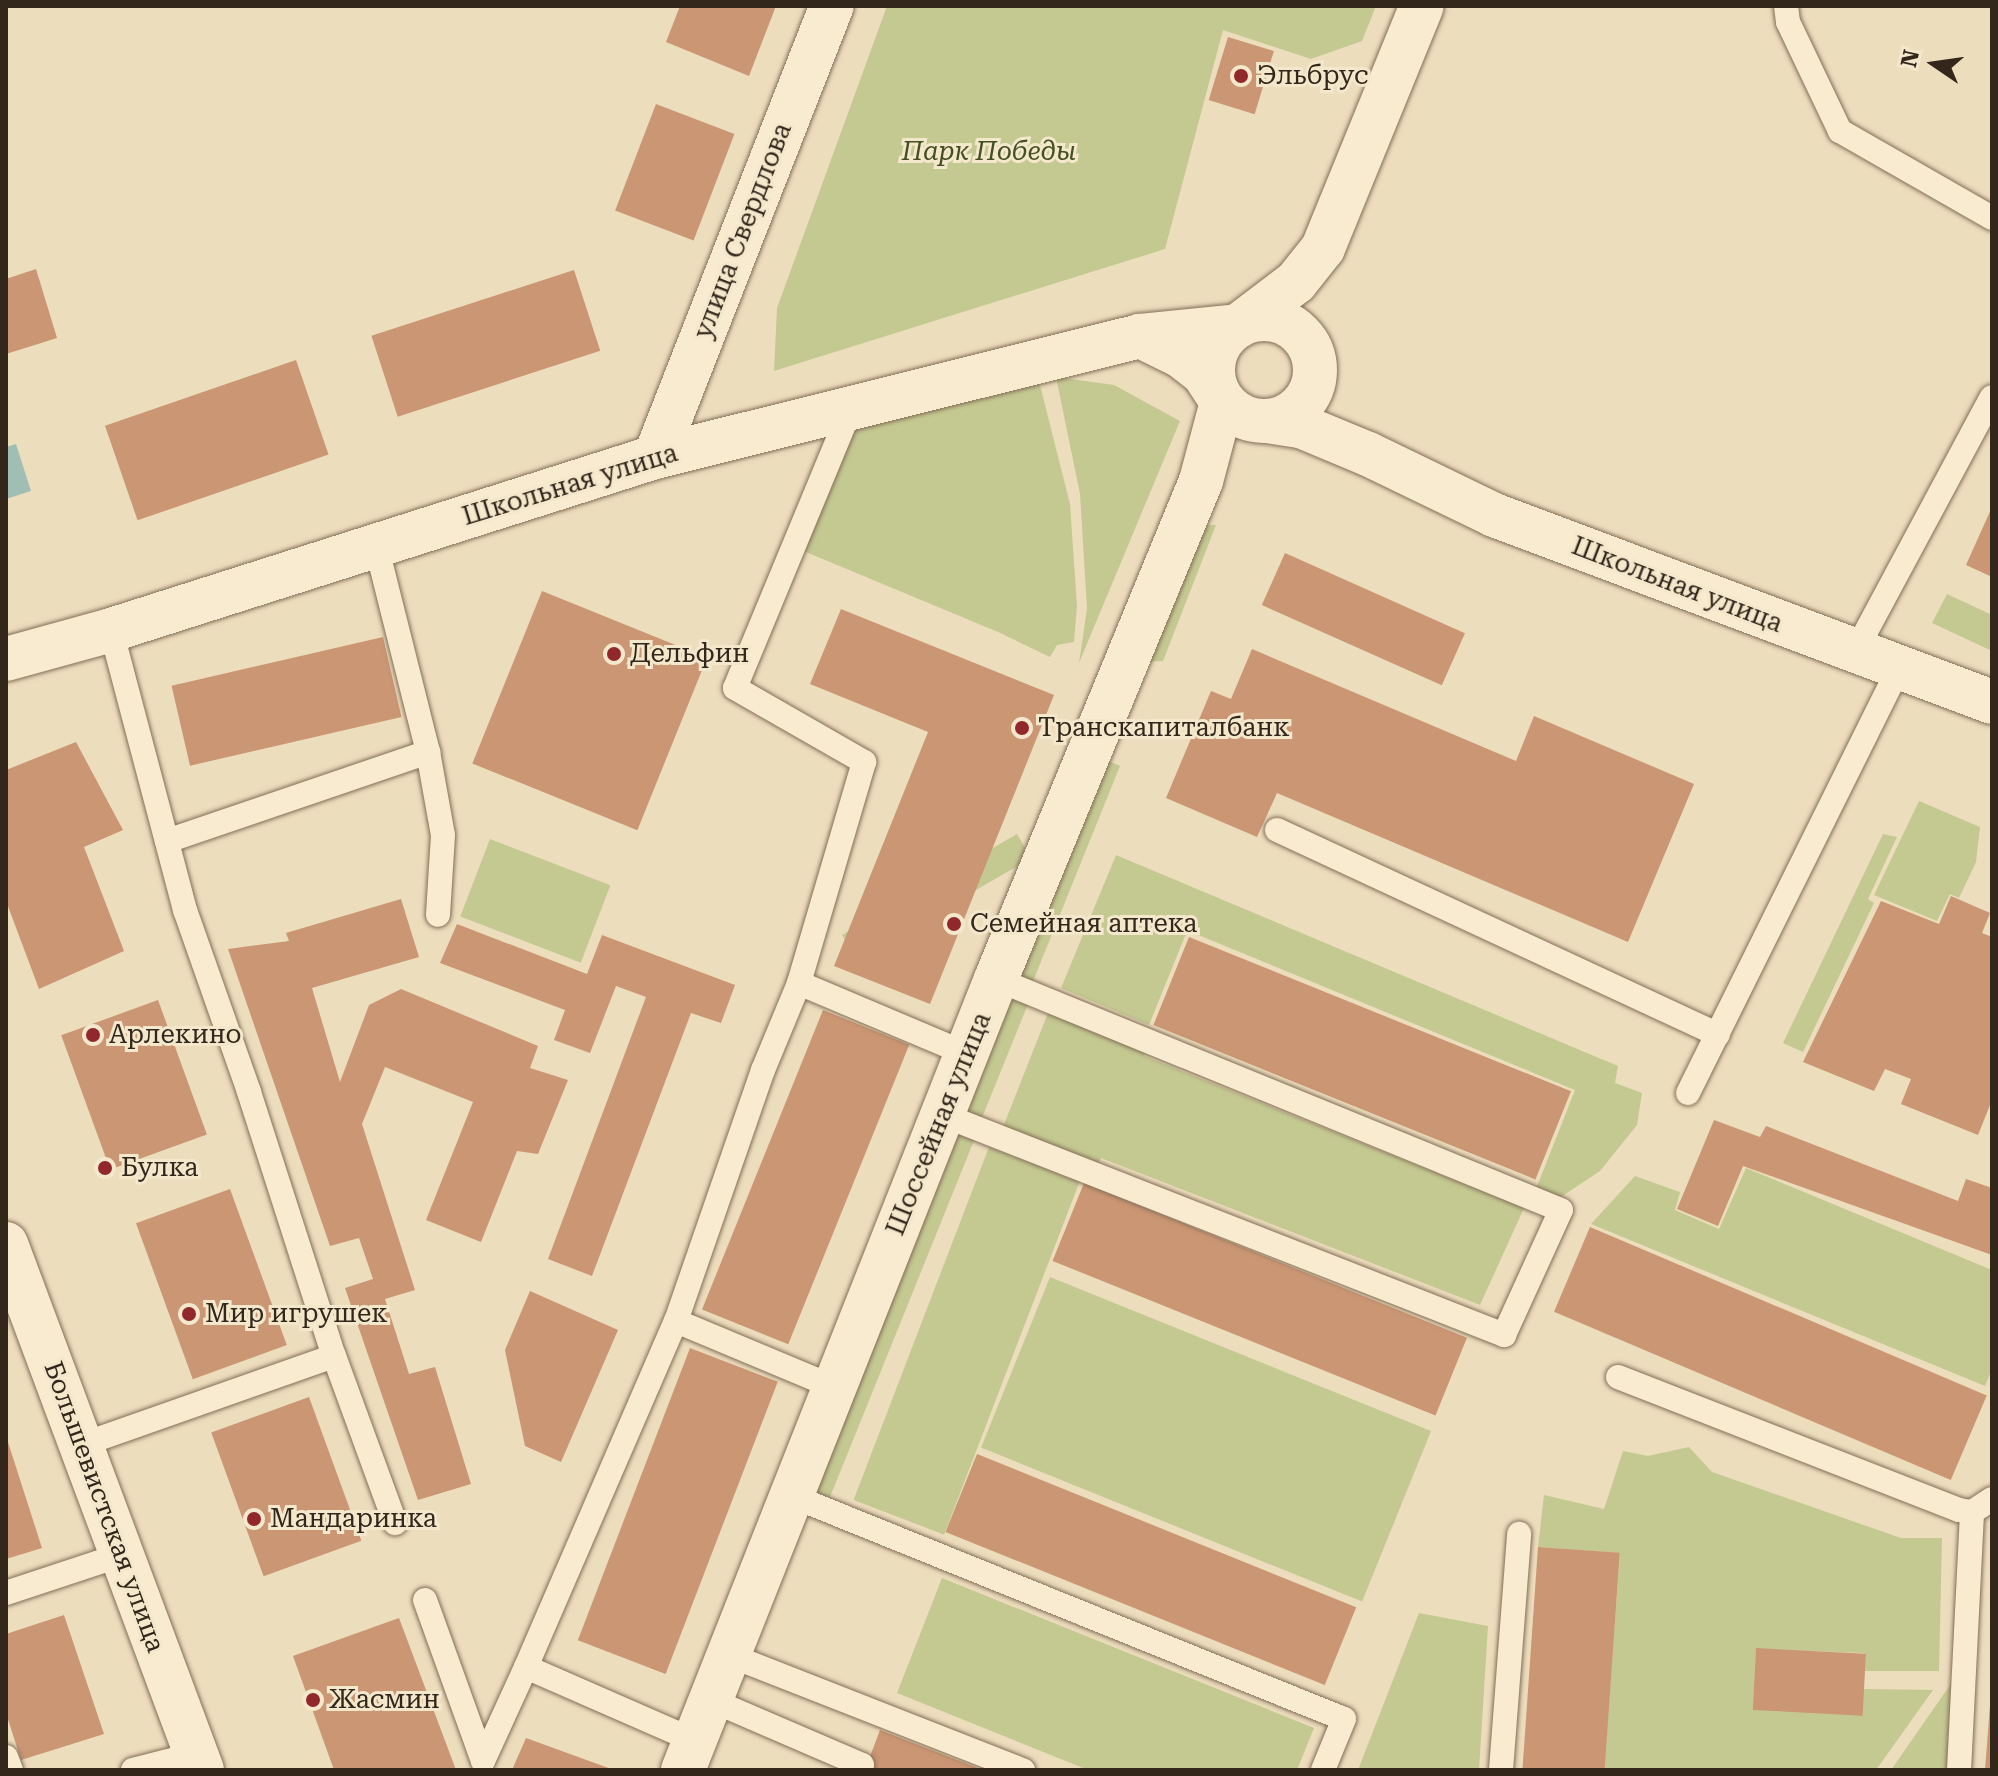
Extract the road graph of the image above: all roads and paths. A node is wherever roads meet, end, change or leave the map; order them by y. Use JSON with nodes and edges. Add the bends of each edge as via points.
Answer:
{"nodes":[{"id":1,"x":832,"y":6,"type":"edge"},
{"id":2,"x":1422,"y":6,"type":"edge"},
{"id":3,"x":1786,"y":6,"type":"edge"},
{"id":4,"x":1992,"y":218,"type":"edge"},
{"id":5,"x":1323,"y":248,"type":"junction"},
{"id":6,"x":1238,"y":326,"type":"junction"},
{"id":7,"x":1140,"y":336,"type":"junction"},
{"id":8,"x":1315,"y":360,"type":"junction"},
{"id":9,"x":1992,"y":397,"type":"edge"},
{"id":10,"x":1222,"y":402,"type":"junction"},
{"id":11,"x":851,"y":408,"type":"junction"},
{"id":12,"x":1267,"y":421,"type":"junction"},
{"id":13,"x":1368,"y":454,"type":"junction"},
{"id":14,"x":655,"y":457,"type":"junction"},
{"id":15,"x":1201,"y":481,"type":"junction"},
{"id":16,"x":376,"y":545,"type":"junction"},
{"id":17,"x":111,"y":630,"type":"junction"},
{"id":18,"x":1855,"y":652,"type":"junction"},
{"id":19,"x":6,"y":659,"type":"edge"},
{"id":20,"x":1899,"y":668,"type":"junction"},
{"id":21,"x":1992,"y":702,"type":"edge"},
{"id":22,"x":428,"y":752,"type":"junction"},
{"id":23,"x":1277,"y":830,"type":"dead end"},
{"id":24,"x":167,"y":841,"type":"junction"},
{"id":25,"x":438,"y":915,"type":"dead end"},
{"id":26,"x":996,"y":979,"type":"junction"},
{"id":27,"x":799,"y":983,"type":"junction"},
{"id":28,"x":1718,"y":1035,"type":"junction"},
{"id":29,"x":967,"y":1054,"type":"junction"},
{"id":30,"x":1688,"y":1093,"type":"dead end"},
{"id":31,"x":943,"y":1115,"type":"junction"},
{"id":32,"x":11,"y":1270,"type":"edge"},
{"id":33,"x":676,"y":1321,"type":"junction"},
{"id":34,"x":334,"y":1356,"type":"junction"},
{"id":35,"x":1618,"y":1377,"type":"dead end"},
{"id":36,"x":834,"y":1387,"type":"junction"},
{"id":37,"x":81,"y":1445,"type":"junction"},
{"id":38,"x":792,"y":1496,"type":"junction"},
{"id":39,"x":1982,"y":1506,"type":"edge"},
{"id":40,"x":395,"y":1523,"type":"dead end"},
{"id":41,"x":1519,"y":1534,"type":"dead end"},
{"id":42,"x":121,"y":1555,"type":"junction"},
{"id":43,"x":6,"y":1593,"type":"edge"},
{"id":44,"x":425,"y":1600,"type":"dead end"},
{"id":45,"x":729,"y":1655,"type":"junction"},
{"id":46,"x":526,"y":1667,"type":"junction"},
{"id":47,"x":711,"y":1700,"type":"junction"},
{"id":48,"x":689,"y":1756,"type":"edge"},
{"id":49,"x":6,"y":1757,"type":"edge"},
{"id":50,"x":199,"y":1762,"type":"edge"},
{"id":51,"x":11,"y":1770,"type":"edge"},
{"id":52,"x":133,"y":1770,"type":"edge"},
{"id":53,"x":860,"y":1770,"type":"edge"},
{"id":54,"x":1023,"y":1770,"type":"edge"},
{"id":55,"x":1323,"y":1770,"type":"edge"},
{"id":56,"x":1501,"y":1770,"type":"edge"},
{"id":57,"x":1959,"y":1770,"type":"edge"}],
"edges":[{"from":1,"to":14,"type":"street","name":"улица Свердлова"},
{"from":2,"to":5,"type":"street"},
{"from":3,"to":4,"type":"lane","via":[[1788,22],[1840,131]]},
{"from":5,"to":6,"type":"street","via":[[1288,289]]},
{"from":5,"to":8,"type":"street"},
{"from":6,"to":7,"type":"street","name":"Школьная улица"},
{"from":6,"to":8,"type":"street","via":[[1266,318],[1282,321],[1297,331]]},
{"from":6,"to":10,"type":"street","via":[[1223,338],[1216,353],[1213,369]]},
{"from":7,"to":10,"type":"street","via":[[1204,374]]},
{"from":7,"to":11,"type":"street","name":"Школьная улица"},
{"from":8,"to":12,"type":"street","via":[[1309,394],[1284,417]]},
{"from":8,"to":13,"type":"street","via":[[1342,419]]},
{"from":9,"to":18,"type":"lane"},
{"from":10,"to":12,"type":"street","via":[[1249,419]]},
{"from":10,"to":15,"type":"street"},
{"from":11,"to":14,"type":"street","name":"Школьная улица"},
{"from":11,"to":27,"type":"lane","via":[[735,688],[864,762]]},
{"from":12,"to":13,"type":"street","name":"Школьная улица","via":[[1303,427]]},
{"from":12,"to":15,"type":"street","via":[[1247,428],[1224,448]]},
{"from":13,"to":18,"type":"street","name":"Школьная улица","via":[[1494,515]]},
{"from":14,"to":16,"type":"street","name":"Школьная улица"},
{"from":15,"to":26,"type":"street","name":"Шоссейная улица"},
{"from":16,"to":17,"type":"street","name":"Школьная улица"},
{"from":16,"to":22,"type":"lane"},
{"from":17,"to":19,"type":"street","name":"Школьная улица"},
{"from":17,"to":24,"type":"lane"},
{"from":18,"to":20,"type":"street","name":"Школьная улица"},
{"from":20,"to":21,"type":"street","name":"Школьная улица"},
{"from":20,"to":28,"type":"lane"},
{"from":22,"to":24,"type":"lane"},
{"from":22,"to":25,"type":"lane","via":[[443,835]]},
{"from":23,"to":28,"type":"lane"},
{"from":24,"to":34,"type":"lane","via":[[185,910]]},
{"from":26,"to":29,"type":"street","name":"Шоссейная улица"},
{"from":26,"to":31,"type":"lane","via":[[1561,1210],[1504,1335]]},
{"from":27,"to":29,"type":"lane"},
{"from":27,"to":33,"type":"lane","via":[[763,1070]]},
{"from":28,"to":30,"type":"lane"},
{"from":29,"to":31,"type":"street","name":"Шоссейная улица"},
{"from":31,"to":36,"type":"street","name":"Шоссейная улица"},
{"from":32,"to":37,"type":"street","name":"Большевистская улица"},
{"from":33,"to":36,"type":"lane"},
{"from":33,"to":46,"type":"lane"},
{"from":34,"to":37,"type":"lane"},
{"from":34,"to":40,"type":"lane"},
{"from":35,"to":39,"type":"lane"},
{"from":36,"to":38,"type":"street","name":"Шоссейная улица"},
{"from":37,"to":42,"type":"street","name":"Большевистская улица"},
{"from":38,"to":45,"type":"street","name":"Шоссейная улица"},
{"from":38,"to":55,"type":"lane","via":[[1344,1719]]},
{"from":39,"to":57,"type":"lane"},
{"from":41,"to":56,"type":"lane"},
{"from":42,"to":43,"type":"lane"},
{"from":42,"to":50,"type":"street","name":"Большевистская улица"},
{"from":44,"to":46,"type":"lane","via":[[483,1761]]},
{"from":45,"to":47,"type":"street","name":"Шоссейная улица"},
{"from":45,"to":54,"type":"lane"},
{"from":46,"to":48,"type":"lane"},
{"from":47,"to":48,"type":"street","name":"Шоссейная улица"},
{"from":47,"to":53,"type":"lane","via":[[862,1765]]},
{"from":49,"to":51,"type":"lane"},
{"from":50,"to":52,"type":"lane"}]}
